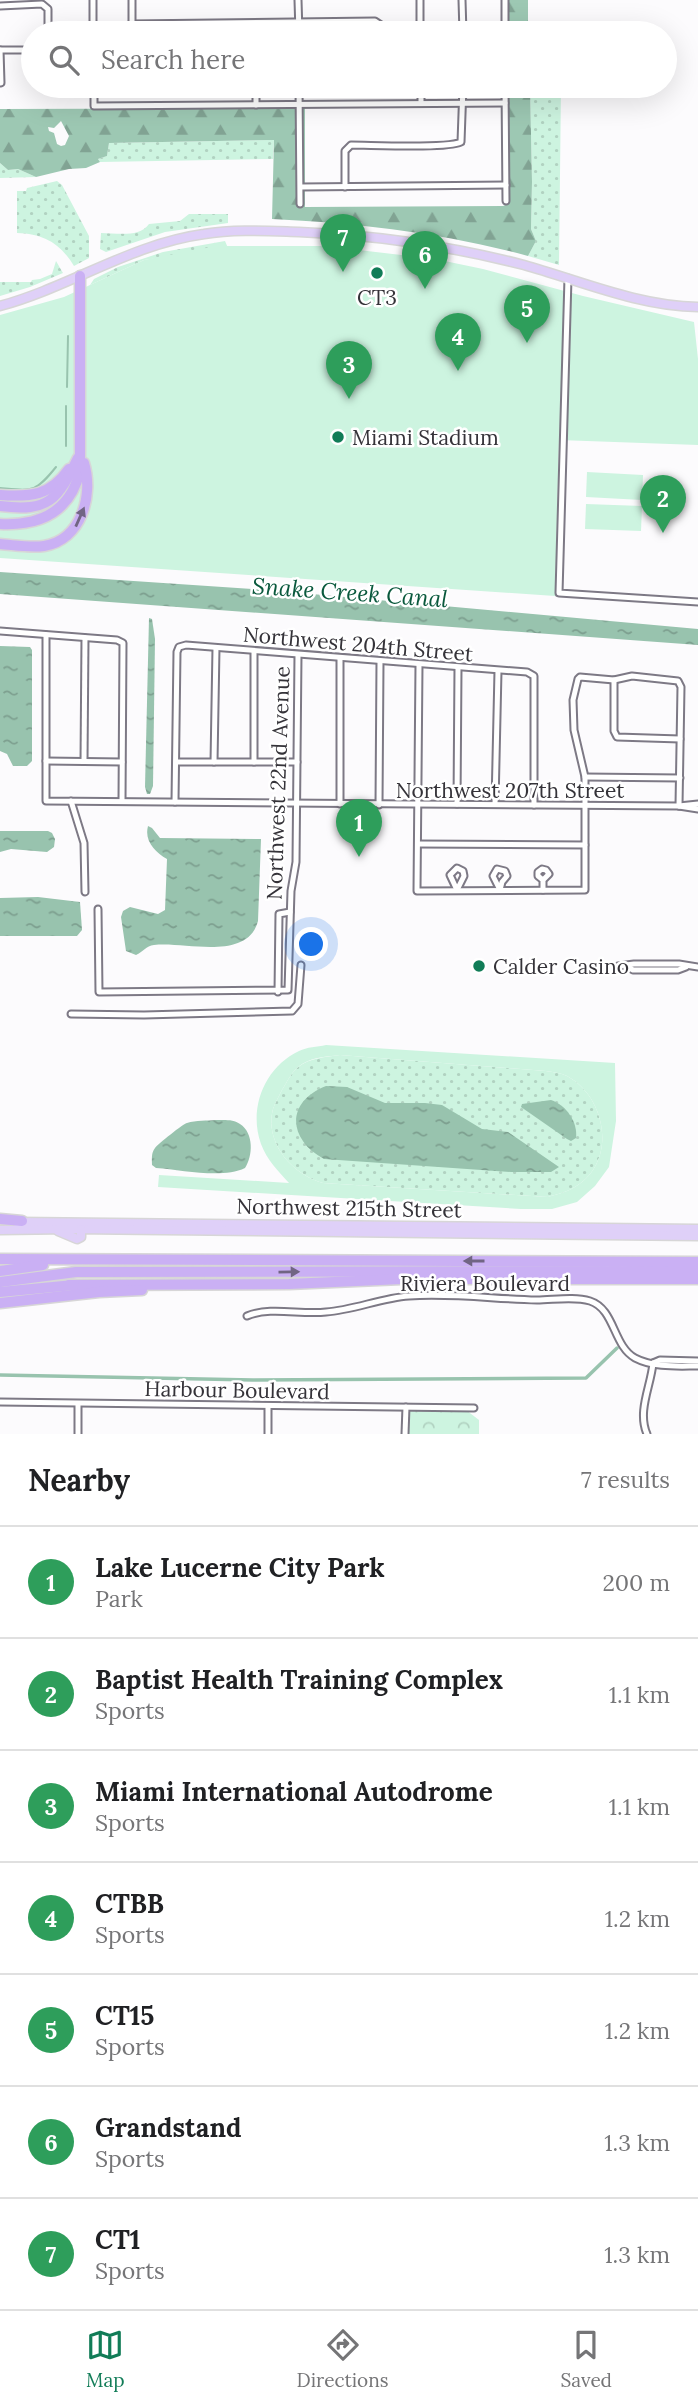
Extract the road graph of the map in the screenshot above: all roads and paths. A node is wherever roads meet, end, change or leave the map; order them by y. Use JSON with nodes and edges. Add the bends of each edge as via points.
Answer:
{"nodes":[{"id":1,"x":93,"y":0,"type":"edge"},
{"id":2,"x":132,"y":0,"type":"edge"},
{"id":3,"x":298,"y":0,"type":"edge"},
{"id":4,"x":420,"y":0,"type":"edge"},
{"id":5,"x":462,"y":0,"type":"edge"},
{"id":6,"x":505,"y":0,"type":"edge"},
{"id":7,"x":13,"y":2,"type":"edge"},
{"id":8,"x":0,"y":6,"type":"edge"},
{"id":9,"x":48,"y":21,"type":"edge"},
{"id":10,"x":93,"y":21,"type":"edge"},
{"id":11,"x":131,"y":21,"type":"edge"},
{"id":12,"x":298,"y":21,"type":"edge"},
{"id":13,"x":421,"y":21,"type":"edge"},
{"id":14,"x":463,"y":21,"type":"edge"},
{"id":15,"x":505,"y":21,"type":"edge"},
{"id":16,"x":0,"y":50,"type":"edge"},
{"id":17,"x":21,"y":50,"type":"edge"},
{"id":18,"x":1,"y":83,"type":"edge"},
{"id":19,"x":94,"y":98,"type":"edge"},
{"id":20,"x":256,"y":98,"type":"edge"},
{"id":21,"x":300,"y":98,"type":"edge"},
{"id":22,"x":421,"y":98,"type":"edge"},
{"id":23,"x":463,"y":98,"type":"edge"},
{"id":24,"x":505,"y":98,"type":"edge"},
{"id":25,"x":421,"y":103,"type":"junction"},
{"id":26,"x":463,"y":103,"type":"junction"},
{"id":27,"x":505,"y":103,"type":"junction"},
{"id":28,"x":300,"y":104,"type":"junction"},
{"id":29,"x":256,"y":105,"type":"junction"},
{"id":30,"x":506,"y":185,"type":"junction"},
{"id":31,"x":300,"y":187,"type":"junction"},
{"id":32,"x":345,"y":187,"type":"junction"},
{"id":33,"x":506,"y":201,"type":"dead end"},
{"id":34,"x":300,"y":204,"type":"dead end"},
{"id":35,"x":80,"y":276,"type":"junction"},
{"id":36,"x":568,"y":278,"type":"junction"},
{"id":37,"x":0,"y":306,"type":"edge"},
{"id":38,"x":698,"y":307,"type":"edge"},
{"id":39,"x":79,"y":446,"type":"junction"},
{"id":40,"x":78,"y":458,"type":"junction"},
{"id":41,"x":0,"y":495,"type":"edge"},
{"id":42,"x":0,"y":506,"type":"edge"},
{"id":43,"x":0,"y":524,"type":"edge"},
{"id":44,"x":0,"y":544,"type":"edge"},
{"id":45,"x":698,"y":603,"type":"edge"},
{"id":46,"x":0,"y":631,"type":"edge"},
{"id":47,"x":46,"y":635,"type":"junction"},
{"id":48,"x":85,"y":638,"type":"junction"},
{"id":49,"x":215,"y":648,"type":"junction"},
{"id":50,"x":254,"y":652,"type":"junction"},
{"id":51,"x":298,"y":655,"type":"junction"},
{"id":52,"x":340,"y":658,"type":"junction"},
{"id":53,"x":380,"y":662,"type":"junction"},
{"id":54,"x":419,"y":665,"type":"junction"},
{"id":55,"x":458,"y":668,"type":"junction"},
{"id":56,"x":498,"y":671,"type":"junction"},
{"id":57,"x":614,"y":680,"type":"junction"},
{"id":58,"x":680,"y":738,"type":"junction"},
{"id":59,"x":46,"y":761,"type":"junction"},
{"id":60,"x":84,"y":761,"type":"junction"},
{"id":61,"x":122,"y":762,"type":"junction"},
{"id":62,"x":177,"y":762,"type":"junction"},
{"id":63,"x":214,"y":762,"type":"junction"},
{"id":64,"x":254,"y":762,"type":"junction"},
{"id":65,"x":297,"y":762,"type":"junction"},
{"id":66,"x":585,"y":777,"type":"junction"},
{"id":67,"x":680,"y":778,"type":"junction"},
{"id":68,"x":71,"y":801,"type":"junction"},
{"id":69,"x":122,"y":801,"type":"junction"},
{"id":70,"x":175,"y":802,"type":"junction"},
{"id":71,"x":297,"y":804,"type":"junction"},
{"id":72,"x":340,"y":804,"type":"junction"},
{"id":73,"x":457,"y":804,"type":"junction"},
{"id":74,"x":495,"y":804,"type":"junction"},
{"id":75,"x":698,"y":804,"type":"edge"},
{"id":76,"x":379,"y":805,"type":"junction"},
{"id":77,"x":418,"y":805,"type":"junction"},
{"id":78,"x":534,"y":805,"type":"junction"},
{"id":79,"x":585,"y":806,"type":"junction"},
{"id":80,"x":680,"y":806,"type":"junction"},
{"id":81,"x":698,"y":809,"type":"edge"},
{"id":82,"x":418,"y":844,"type":"junction"},
{"id":83,"x":585,"y":845,"type":"junction"},
{"id":84,"x":543,"y":880,"type":"dead end"},
{"id":85,"x":544,"y":890,"type":"junction"},
{"id":86,"x":85,"y":892,"type":"dead end"},
{"id":87,"x":98,"y":909,"type":"dead end"},
{"id":88,"x":290,"y":912,"type":"junction"},
{"id":89,"x":302,"y":965,"type":"dead end"},
{"id":90,"x":618,"y":966,"type":"dead end"},
{"id":91,"x":698,"y":967,"type":"edge"},
{"id":92,"x":278,"y":992,"type":"junction"},
{"id":93,"x":71,"y":1014,"type":"dead end"},
{"id":94,"x":0,"y":1221,"type":"edge"},
{"id":95,"x":22,"y":1221,"type":"joint"},
{"id":96,"x":346,"y":1225,"type":"junction"},
{"id":97,"x":698,"y":1229,"type":"edge"},
{"id":98,"x":0,"y":1230,"type":"edge"},
{"id":99,"x":334,"y":1231,"type":"junction"},
{"id":100,"x":591,"y":1231,"type":"junction"},
{"id":101,"x":698,"y":1236,"type":"edge"},
{"id":102,"x":0,"y":1259,"type":"edge"},
{"id":103,"x":295,"y":1259,"type":"junction"},
{"id":104,"x":0,"y":1271,"type":"edge"},
{"id":105,"x":695,"y":1271,"type":"edge"},
{"id":106,"x":196,"y":1273,"type":"junction"},
{"id":107,"x":0,"y":1282,"type":"edge"},
{"id":108,"x":289,"y":1284,"type":"junction"},
{"id":109,"x":69,"y":1285,"type":"junction"},
{"id":110,"x":4,"y":1292,"type":"edge"},
{"id":111,"x":0,"y":1303,"type":"edge"},
{"id":112,"x":247,"y":1316,"type":"dead end"},
{"id":113,"x":698,"y":1361,"type":"edge"},
{"id":114,"x":653,"y":1363,"type":"junction"},
{"id":115,"x":698,"y":1366,"type":"edge"},
{"id":116,"x":0,"y":1402,"type":"edge"},
{"id":117,"x":78,"y":1404,"type":"junction"},
{"id":118,"x":268,"y":1406,"type":"junction"},
{"id":119,"x":406,"y":1407,"type":"junction"},
{"id":120,"x":474,"y":1408,"type":"dead end"},
{"id":121,"x":78,"y":1434,"type":"edge"},
{"id":122,"x":268,"y":1434,"type":"edge"},
{"id":123,"x":405,"y":1434,"type":"edge"},
{"id":124,"x":647,"y":1434,"type":"edge"}],
"edges":[{"from":1,"to":10,"type":"street"},
{"from":2,"to":11,"type":"street"},
{"from":3,"to":12,"type":"street"},
{"from":4,"to":13,"type":"street"},
{"from":5,"to":14,"type":"street"},
{"from":6,"to":15,"type":"street"},
{"from":7,"to":8,"type":"street"},
{"from":7,"to":9,"type":"street","via":[[42,4],[48,9]]},
{"from":16,"to":17,"type":"street"},
{"from":16,"to":18,"type":"street"},
{"from":19,"to":29,"type":"street","via":[[94,106]]},
{"from":20,"to":29,"type":"street"},
{"from":21,"to":28,"type":"street"},
{"from":22,"to":25,"type":"street"},
{"from":23,"to":26,"type":"street"},
{"from":24,"to":27,"type":"street"},
{"from":25,"to":26,"type":"street"},
{"from":25,"to":28,"type":"street"},
{"from":26,"to":27,"type":"street"},
{"from":26,"to":32,"type":"street","via":[[461,142],[457,144],[347,147]]},
{"from":27,"to":30,"type":"street"},
{"from":28,"to":29,"type":"street"},
{"from":28,"to":31,"type":"street"},
{"from":30,"to":32,"type":"street"},
{"from":30,"to":33,"type":"street"},
{"from":31,"to":32,"type":"street"},
{"from":31,"to":34,"type":"street"},
{"from":35,"to":36,"type":"main road","via":[[171,240],[267,231],[428,245]]},
{"from":35,"to":37,"type":"main road"},
{"from":35,"to":39,"type":"highway"},
{"from":36,"to":38,"type":"main road","via":[[648,301]]},
{"from":36,"to":45,"type":"street","via":[[559,593]]},
{"from":39,"to":40,"type":"highway"},
{"from":44,"to":39,"type":"highway","one_way":true,"via":[[49,545],[75,527],[86,499],[86,470]]},
{"from":40,"to":41,"type":"highway","via":[[45,491],[29,496]]},
{"from":40,"to":42,"type":"highway","via":[[70,478],[50,500],[30,508]]},
{"from":40,"to":43,"type":"highway","via":[[77,481],[63,505],[37,520]]},
{"from":46,"to":47,"type":"street"},
{"from":47,"to":48,"type":"street"},
{"from":47,"to":59,"type":"street"},
{"from":48,"to":60,"type":"street"},
{"from":48,"to":61,"type":"street","via":[[123,643]]},
{"from":49,"to":50,"type":"street","name":"Northwest 204th Street"},
{"from":49,"to":62,"type":"street","name":"Northwest 204th Street","via":[[186,645],[177,652]]},
{"from":49,"to":63,"type":"street"},
{"from":50,"to":51,"type":"street","name":"Northwest 204th Street"},
{"from":50,"to":64,"type":"street"},
{"from":51,"to":52,"type":"street","name":"Northwest 204th Street"},
{"from":51,"to":65,"type":"street","name":"Northwest 22nd Avenue"},
{"from":52,"to":53,"type":"street","name":"Northwest 204th Street"},
{"from":52,"to":72,"type":"street"},
{"from":53,"to":54,"type":"street","name":"Northwest 204th Street"},
{"from":53,"to":76,"type":"street"},
{"from":54,"to":55,"type":"street","name":"Northwest 204th Street"},
{"from":54,"to":77,"type":"street"},
{"from":55,"to":56,"type":"street","name":"Northwest 204th Street"},
{"from":55,"to":73,"type":"street"},
{"from":56,"to":74,"type":"street"},
{"from":56,"to":78,"type":"street","name":"Northwest 204th Street","via":[[534,676]]},
{"from":57,"to":58,"type":"street","via":[[617,737]]},
{"from":57,"to":58,"type":"street","via":[[678,681]]},
{"from":57,"to":66,"type":"street","via":[[578,679],[574,730]]},
{"from":58,"to":67,"type":"street"},
{"from":59,"to":60,"type":"street"},
{"from":59,"to":68,"type":"street","name":"Northwest 207th Street","via":[[46,801]]},
{"from":60,"to":61,"type":"street"},
{"from":61,"to":69,"type":"street"},
{"from":62,"to":63,"type":"street"},
{"from":62,"to":70,"type":"street"},
{"from":63,"to":64,"type":"street"},
{"from":64,"to":65,"type":"street"},
{"from":65,"to":71,"type":"street","name":"Northwest 22nd Avenue"},
{"from":66,"to":67,"type":"street"},
{"from":66,"to":79,"type":"street"},
{"from":67,"to":80,"type":"street"},
{"from":68,"to":69,"type":"street","name":"Northwest 207th Street"},
{"from":68,"to":86,"type":"street","via":[[84,843]]},
{"from":69,"to":70,"type":"street","name":"Northwest 207th Street"},
{"from":70,"to":71,"type":"street","name":"Northwest 207th Street"},
{"from":71,"to":72,"type":"street","name":"Northwest 207th Street"},
{"from":71,"to":88,"type":"street","name":"Northwest 22nd Avenue"},
{"from":72,"to":76,"type":"street","name":"Northwest 207th Street"},
{"from":73,"to":74,"type":"street","name":"Northwest 207th Street"},
{"from":73,"to":77,"type":"street","name":"Northwest 207th Street"},
{"from":74,"to":78,"type":"street","name":"Northwest 207th Street"},
{"from":75,"to":80,"type":"street","name":"Northwest 207th Street"},
{"from":76,"to":77,"type":"street","name":"Northwest 207th Street"},
{"from":77,"to":82,"type":"street"},
{"from":78,"to":79,"type":"street","name":"Northwest 207th Street"},
{"from":79,"to":80,"type":"street","name":"Northwest 207th Street"},
{"from":79,"to":83,"type":"street"},
{"from":80,"to":81,"type":"street","name":"Northwest 207th Street"},
{"from":82,"to":83,"type":"street"},
{"from":82,"to":85,"type":"street","via":[[417,891]]},
{"from":83,"to":85,"type":"street","via":[[585,890]]},
{"from":84,"to":85,"type":"street"},
{"from":87,"to":92,"type":"street","via":[[99,992]]},
{"from":88,"to":92,"type":"street","name":"Northwest 22nd Avenue","via":[[289,988]]},
{"from":88,"to":92,"type":"street","name":"Northwest 22nd Avenue","via":[[279,914]]},
{"from":89,"to":93,"type":"street","via":[[298,1004],[292,1011]]},
{"from":90,"to":91,"type":"street","via":[[633,970]]},
{"from":94,"to":95,"type":"highway"},
{"from":95,"to":96,"type":"main road","name":"Northwest 215th Street"},
{"from":96,"to":99,"type":"main road"},
{"from":96,"to":100,"type":"main road","name":"Northwest 215th Street"},
{"from":97,"to":100,"type":"main road","name":"Northwest 215th Street"},
{"from":98,"to":99,"type":"main road","name":"Northwest 215th Street"},
{"from":99,"to":100,"type":"main road","name":"Northwest 215th Street"},
{"from":100,"to":101,"type":"main road","name":"Northwest 215th Street"},
{"from":102,"to":103,"type":"highway"},
{"from":103,"to":104,"type":"highway","via":[[43,1265]]},
{"from":105,"to":103,"type":"highway","one_way":true},
{"from":106,"to":105,"type":"highway","one_way":true},
{"from":105,"to":108,"type":"highway"},
{"from":106,"to":107,"type":"highway","via":[[60,1273]]},
{"from":106,"to":109,"type":"highway"},
{"from":108,"to":109,"type":"highway"},
{"from":108,"to":111,"type":"highway","via":[[99,1292]]},
{"from":109,"to":110,"type":"highway"},
{"from":112,"to":114,"type":"street","name":"Riviera Boulevard","via":[[258,1311],[343,1311],[410,1296],[591,1301],[605,1312],[630,1354]]},
{"from":113,"to":114,"type":"street"},
{"from":114,"to":115,"type":"street","name":"Riviera Boulevard"},
{"from":114,"to":124,"type":"street","via":[[644,1398]]},
{"from":116,"to":117,"type":"street","name":"Harbour Boulevard"},
{"from":117,"to":118,"type":"street","name":"Harbour Boulevard"},
{"from":117,"to":121,"type":"street"},
{"from":118,"to":119,"type":"street","name":"Harbour Boulevard"},
{"from":118,"to":122,"type":"street"},
{"from":119,"to":120,"type":"street","name":"Harbour Boulevard"},
{"from":119,"to":123,"type":"street"}]}
